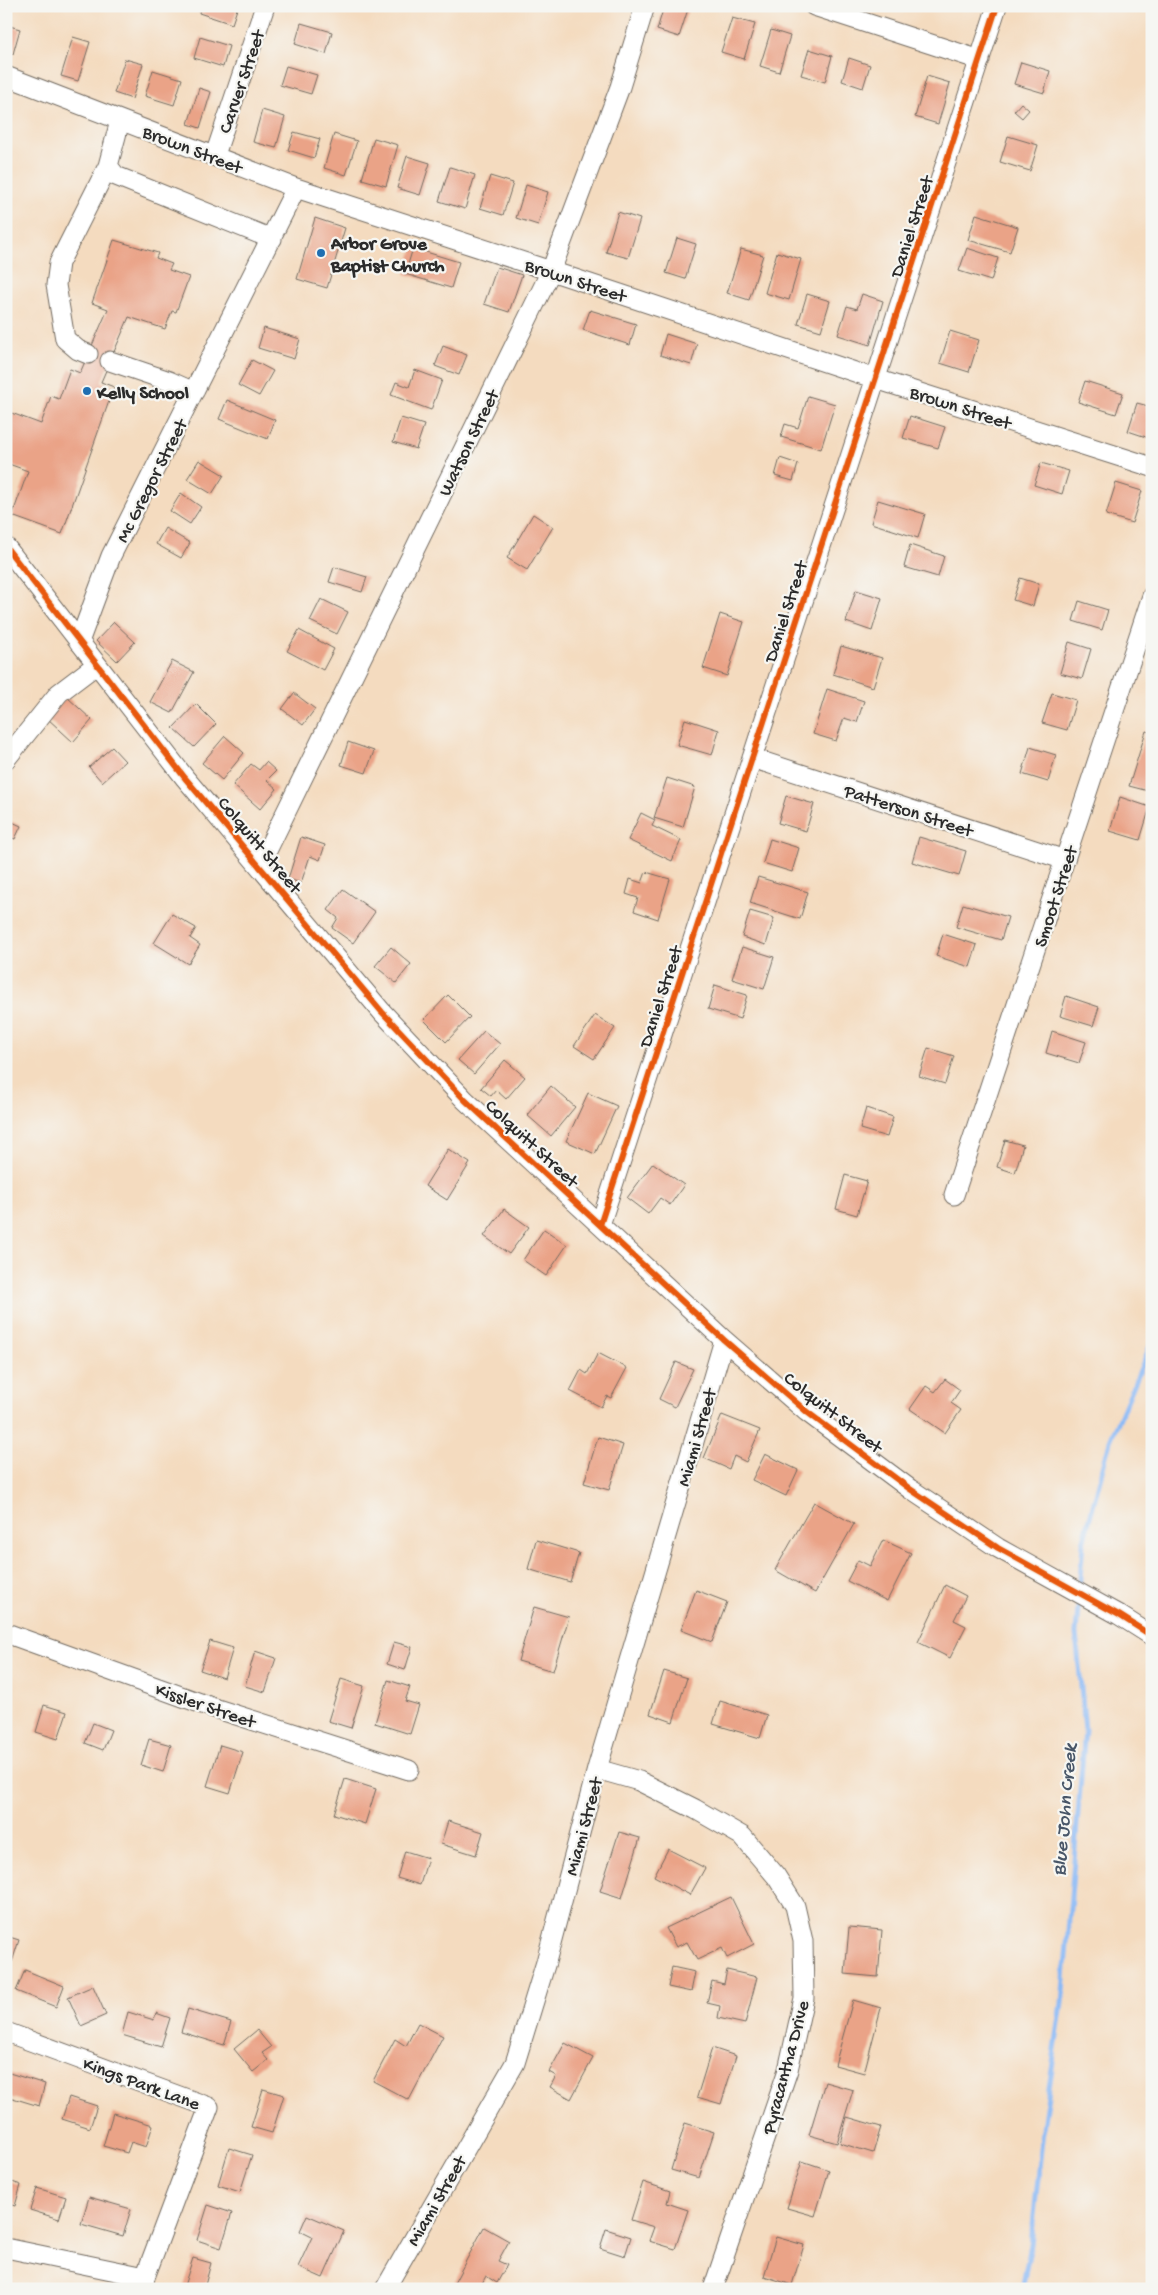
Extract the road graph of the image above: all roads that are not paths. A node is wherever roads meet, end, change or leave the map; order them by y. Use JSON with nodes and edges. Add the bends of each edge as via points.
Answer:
{"nodes":[{"id":1,"x":266,"y":6,"type":"edge"},
{"id":2,"x":646,"y":6,"type":"edge"},
{"id":3,"x":814,"y":6,"type":"edge"},
{"id":4,"x":998,"y":6,"type":"edge"},
{"id":5,"x":838,"y":10,"type":"edge"},
{"id":6,"x":980,"y":60,"type":"junction"},
{"id":7,"x":6,"y":76,"type":"edge"},
{"id":8,"x":120,"y":121,"type":"junction"},
{"id":9,"x":215,"y":155,"type":"junction"},
{"id":10,"x":108,"y":166,"type":"junction"},
{"id":11,"x":296,"y":188,"type":"junction"},
{"id":12,"x":272,"y":239,"type":"junction"},
{"id":13,"x":551,"y":270,"type":"junction"},
{"id":14,"x":88,"y":354,"type":"dead end"},
{"id":15,"x":110,"y":361,"type":"dead end"},
{"id":16,"x":876,"y":379,"type":"junction"},
{"id":17,"x":194,"y":392,"type":"junction"},
{"id":18,"x":1152,"y":467,"type":"edge"},
{"id":19,"x":6,"y":547,"type":"edge"},
{"id":20,"x":1152,"y":596,"type":"edge"},
{"id":21,"x":79,"y":642,"type":"junction"},
{"id":22,"x":96,"y":665,"type":"junction"},
{"id":23,"x":752,"y":758,"type":"junction"},
{"id":24,"x":6,"y":759,"type":"edge"},
{"id":25,"x":1065,"y":860,"type":"junction"},
{"id":26,"x":260,"y":865,"type":"junction"},
{"id":27,"x":954,"y":1195,"type":"dead end"},
{"id":28,"x":600,"y":1225,"type":"junction"},
{"id":29,"x":724,"y":1340,"type":"junction"},
{"id":30,"x":6,"y":1633,"type":"edge"},
{"id":31,"x":1152,"y":1636,"type":"edge"},
{"id":32,"x":597,"y":1768,"type":"junction"},
{"id":33,"x":409,"y":1770,"type":"dead end"},
{"id":34,"x":6,"y":2032,"type":"edge"},
{"id":35,"x":6,"y":2248,"type":"edge"},
{"id":36,"x":144,"y":2283,"type":"edge"},
{"id":37,"x":385,"y":2289,"type":"edge"},
{"id":38,"x":714,"y":2289,"type":"edge"}],
"edges":[{"from":1,"to":9,"type":"street","name":"Carver Street"},
{"from":2,"to":13,"type":"street","name":"Watson Street","via":[[620,87]]},
{"from":3,"to":5,"type":"street"},
{"from":4,"to":6,"type":"street","name":"Daniel Street"},
{"from":5,"to":6,"type":"street"},
{"from":6,"to":16,"type":"street","name":"Daniel Street"},
{"from":7,"to":8,"type":"street","name":"Brown Street"},
{"from":8,"to":9,"type":"street","name":"Brown Street"},
{"from":8,"to":10,"type":"street"},
{"from":9,"to":11,"type":"street","name":"Brown Street"},
{"from":10,"to":12,"type":"street","via":[[116,176]]},
{"from":10,"to":14,"type":"street","via":[[60,263],[56,285],[65,339]]},
{"from":11,"to":12,"type":"street","name":"Mc Gregor Street"},
{"from":11,"to":13,"type":"street","name":"Brown Street"},
{"from":12,"to":17,"type":"street","name":"Mc Gregor Street"},
{"from":13,"to":16,"type":"street","name":"Brown Street"},
{"from":13,"to":26,"type":"street","name":"Watson Street"},
{"from":15,"to":17,"type":"street"},
{"from":16,"to":18,"type":"street","name":"Brown Street"},
{"from":16,"to":23,"type":"street","name":"Daniel Street"},
{"from":17,"to":21,"type":"street","name":"Mc Gregor Street","via":[[111,556]]},
{"from":19,"to":21,"type":"street","name":"Colquitt Street"},
{"from":20,"to":25,"type":"street","name":"Smoot Street"},
{"from":21,"to":22,"type":"street","name":"Colquitt Street"},
{"from":22,"to":24,"type":"street","via":[[59,693]]},
{"from":22,"to":26,"type":"street","name":"Colquitt Street","via":[[185,778]]},
{"from":23,"to":25,"type":"street","name":"Patterson Street"},
{"from":23,"to":28,"type":"street","name":"Daniel Street"},
{"from":25,"to":27,"type":"street","name":"Smoot Street"},
{"from":26,"to":28,"type":"street","name":"Colquitt Street","via":[[382,1012],[459,1094]]},
{"from":28,"to":29,"type":"street","name":"Colquitt Street"},
{"from":29,"to":31,"type":"street","name":"Colquitt Street","via":[[807,1412],[910,1489],[998,1548]]},
{"from":29,"to":32,"type":"street","name":"Miami Street"},
{"from":30,"to":33,"type":"street","name":"Kissler Street","via":[[211,1707]]},
{"from":32,"to":37,"type":"street","name":"Miami Street","via":[[546,1962],[515,2063]]},
{"from":32,"to":38,"type":"street","name":"Pyracantha Drive","via":[[639,1781],[695,1808],[742,1836],[776,1876],[795,1906],[803,1941],[804,1998],[788,2070]]},
{"from":34,"to":36,"type":"street","name":"Kings Park Lane","via":[[209,2107]]},
{"from":35,"to":36,"type":"street"}]}
